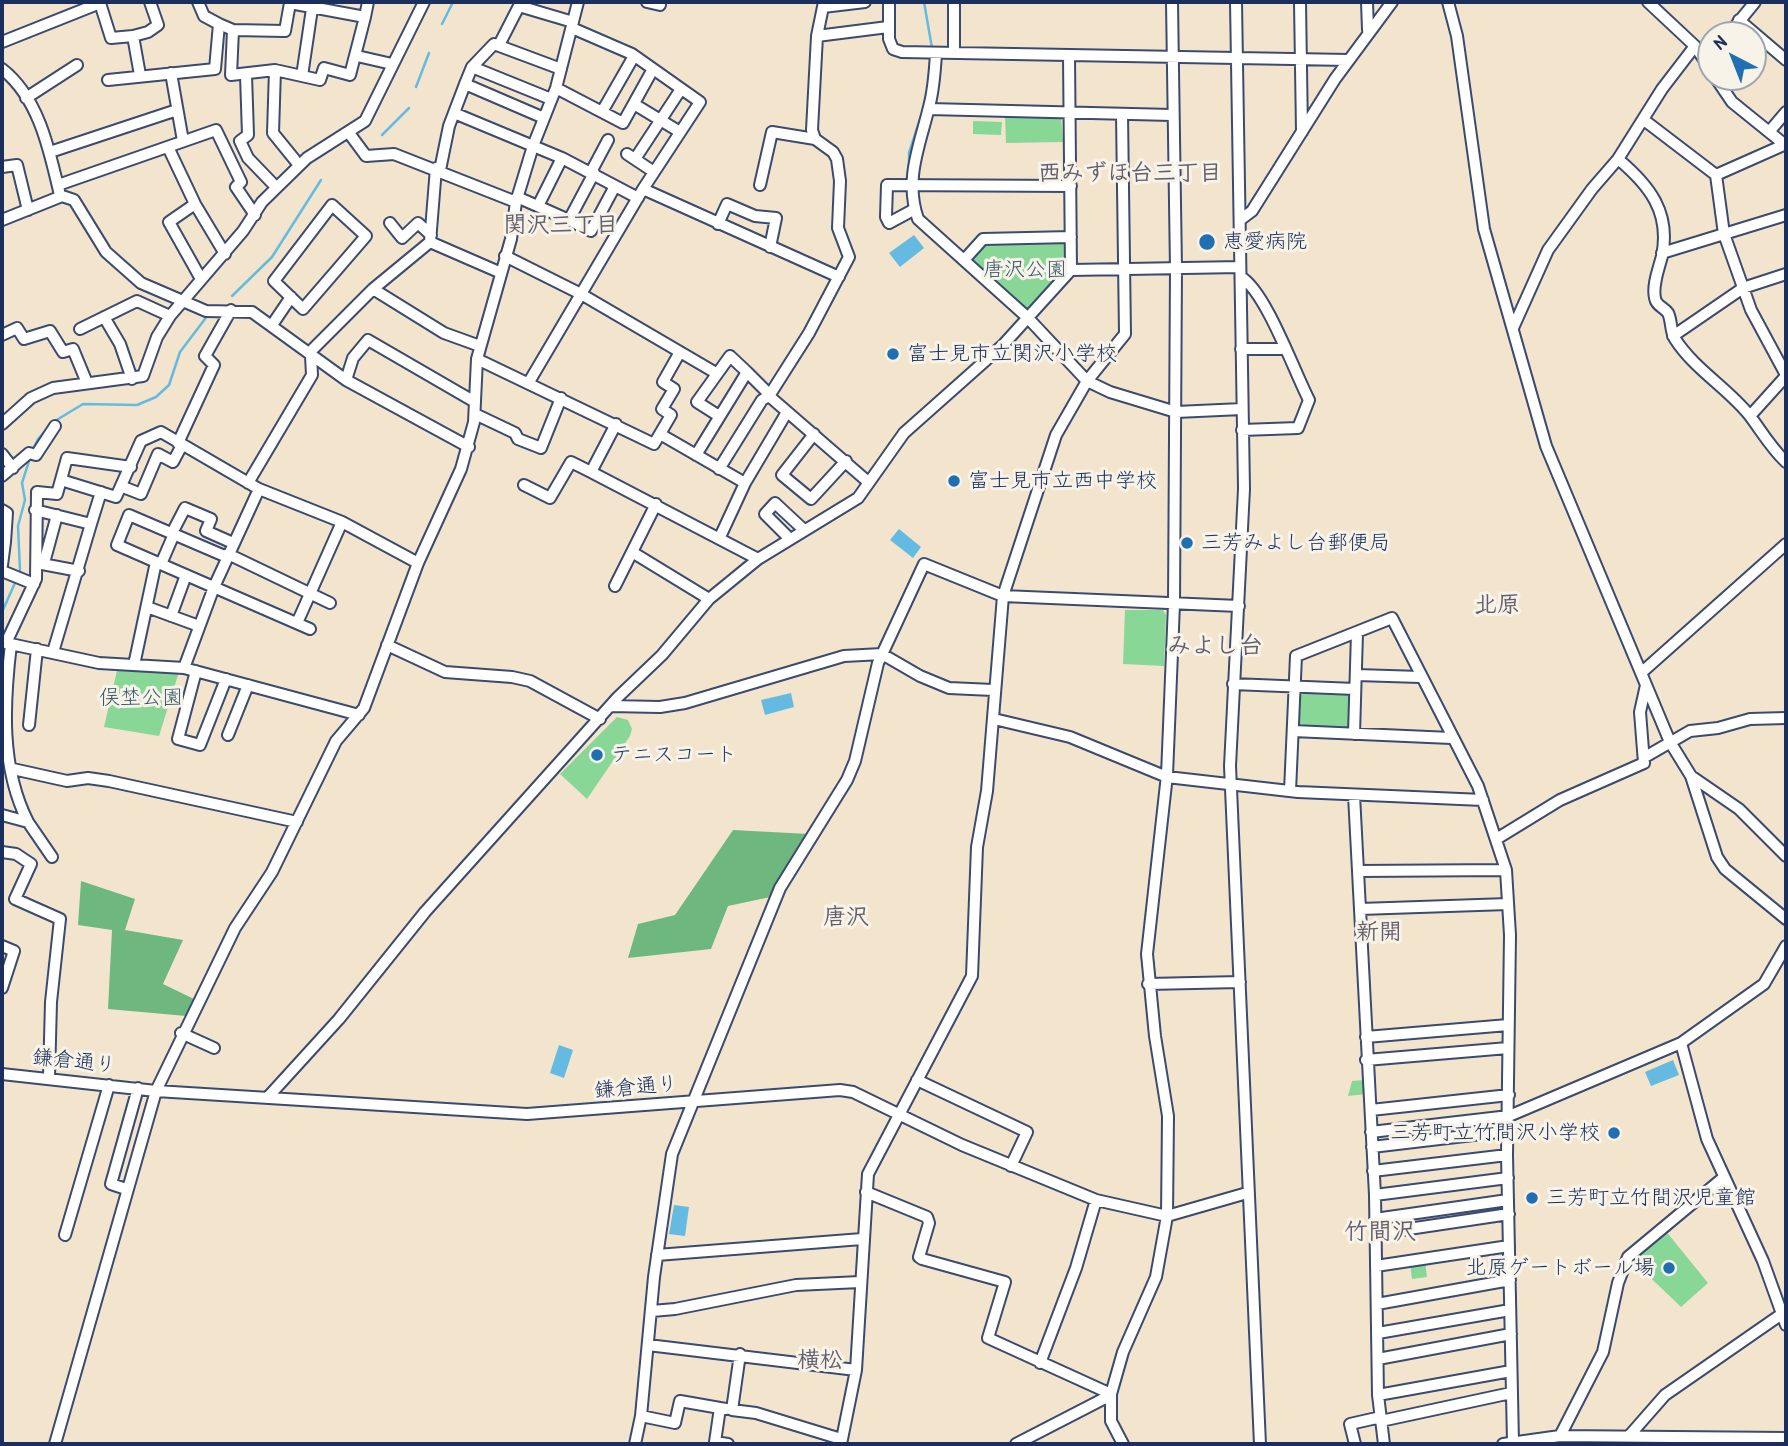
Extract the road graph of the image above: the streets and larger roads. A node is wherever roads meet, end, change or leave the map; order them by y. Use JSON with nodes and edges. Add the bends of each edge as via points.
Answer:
{"nodes":[{"id":1,"x":149,"y":2,"type":"edge"},
{"id":2,"x":198,"y":2,"type":"edge"},
{"id":3,"x":283,"y":2,"type":"edge"},
{"id":4,"x":368,"y":2,"type":"edge"},
{"id":5,"x":424,"y":2,"type":"edge"},
{"id":6,"x":578,"y":2,"type":"edge"},
{"id":7,"x":647,"y":2,"type":"edge"},
{"id":8,"x":865,"y":2,"type":"edge"},
{"id":9,"x":889,"y":2,"type":"edge"},
{"id":10,"x":954,"y":2,"type":"edge"},
{"id":11,"x":1172,"y":2,"type":"edge"},
{"id":12,"x":1236,"y":2,"type":"edge"},
{"id":13,"x":1300,"y":2,"type":"edge"},
{"id":14,"x":1367,"y":2,"type":"edge"},
{"id":15,"x":1392,"y":2,"type":"edge"},
{"id":16,"x":1448,"y":2,"type":"edge"},
{"id":17,"x":1649,"y":2,"type":"edge"},
{"id":18,"x":1755,"y":2,"type":"edge"},
{"id":19,"x":290,"y":3,"type":"edge"},
{"id":20,"x":313,"y":4,"type":"edge"},
{"id":21,"x":520,"y":4,"type":"edge"},
{"id":22,"x":823,"y":4,"type":"edge"},
{"id":23,"x":660,"y":5,"type":"dead end"},
{"id":24,"x":365,"y":17,"type":"junction"},
{"id":25,"x":1740,"y":20,"type":"joint"},
{"id":26,"x":219,"y":24,"type":"junction"},
{"id":27,"x":572,"y":25,"type":"junction"},
{"id":28,"x":888,"y":27,"type":"junction"},
{"id":29,"x":233,"y":30,"type":"junction"},
{"id":30,"x":1368,"y":30,"type":"junction"},
{"id":31,"x":133,"y":36,"type":"junction"},
{"id":32,"x":817,"y":36,"type":"junction"},
{"id":33,"x":2,"y":42,"type":"edge"},
{"id":34,"x":499,"y":45,"type":"junction"},
{"id":35,"x":1695,"y":46,"type":"junction"},
{"id":36,"x":1697,"y":49,"type":"edge"},
{"id":37,"x":954,"y":52,"type":"junction"},
{"id":38,"x":933,"y":53,"type":"junction"},
{"id":39,"x":357,"y":55,"type":"junction"},
{"id":40,"x":634,"y":56,"type":"junction"},
{"id":41,"x":1069,"y":56,"type":"junction"},
{"id":42,"x":1173,"y":58,"type":"junction"},
{"id":43,"x":1237,"y":59,"type":"junction"},
{"id":44,"x":1302,"y":60,"type":"junction"},
{"id":45,"x":1348,"y":60,"type":"junction"},
{"id":46,"x":1786,"y":60,"type":"edge"},
{"id":47,"x":391,"y":64,"type":"junction"},
{"id":48,"x":78,"y":65,"type":"dead end"},
{"id":49,"x":472,"y":67,"type":"junction"},
{"id":50,"x":561,"y":68,"type":"junction"},
{"id":51,"x":2,"y":69,"type":"edge"},
{"id":52,"x":275,"y":69,"type":"junction"},
{"id":53,"x":653,"y":69,"type":"junction"},
{"id":54,"x":171,"y":73,"type":"junction"},
{"id":55,"x":140,"y":75,"type":"junction"},
{"id":56,"x":246,"y":75,"type":"junction"},
{"id":57,"x":302,"y":76,"type":"junction"},
{"id":58,"x":108,"y":80,"type":"dead end"},
{"id":59,"x":465,"y":84,"type":"junction"},
{"id":60,"x":681,"y":89,"type":"junction"},
{"id":61,"x":1724,"y":91,"type":"edge"},
{"id":62,"x":554,"y":94,"type":"junction"},
{"id":63,"x":26,"y":98,"type":"junction"},
{"id":64,"x":634,"y":104,"type":"junction"},
{"id":65,"x":929,"y":109,"type":"junction"},
{"id":66,"x":177,"y":110,"type":"junction"},
{"id":67,"x":603,"y":110,"type":"junction"},
{"id":68,"x":1069,"y":112,"type":"junction"},
{"id":69,"x":1786,"y":112,"type":"edge"},
{"id":70,"x":454,"y":113,"type":"junction"},
{"id":71,"x":1122,"y":114,"type":"junction"},
{"id":72,"x":1172,"y":115,"type":"junction"},
{"id":73,"x":544,"y":118,"type":"junction"},
{"id":74,"x":660,"y":120,"type":"junction"},
{"id":75,"x":1644,"y":120,"type":"junction"},
{"id":76,"x":680,"y":132,"type":"junction"},
{"id":77,"x":1769,"y":132,"type":"junction"},
{"id":78,"x":349,"y":134,"type":"junction"},
{"id":79,"x":1302,"y":135,"type":"junction"},
{"id":80,"x":815,"y":139,"type":"junction"},
{"id":81,"x":608,"y":140,"type":"dead end"},
{"id":82,"x":183,"y":142,"type":"junction"},
{"id":83,"x":1785,"y":144,"type":"edge"},
{"id":84,"x":533,"y":146,"type":"junction"},
{"id":85,"x":168,"y":147,"type":"junction"},
{"id":86,"x":50,"y":152,"type":"junction"},
{"id":87,"x":562,"y":158,"type":"junction"},
{"id":88,"x":1618,"y":159,"type":"junction"},
{"id":89,"x":299,"y":165,"type":"junction"},
{"id":90,"x":2,"y":167,"type":"edge"},
{"id":91,"x":438,"y":169,"type":"junction"},
{"id":92,"x":654,"y":172,"type":"junction"},
{"id":93,"x":593,"y":173,"type":"junction"},
{"id":94,"x":1716,"y":175,"type":"junction"},
{"id":95,"x":58,"y":184,"type":"junction"},
{"id":96,"x":761,"y":185,"type":"dead end"},
{"id":97,"x":910,"y":185,"type":"junction"},
{"id":98,"x":615,"y":186,"type":"junction"},
{"id":99,"x":1070,"y":186,"type":"junction"},
{"id":100,"x":276,"y":187,"type":"junction"},
{"id":101,"x":641,"y":193,"type":"junction"},
{"id":102,"x":62,"y":196,"type":"junction"},
{"id":103,"x":516,"y":199,"type":"junction"},
{"id":104,"x":195,"y":205,"type":"junction"},
{"id":105,"x":538,"y":206,"type":"junction"},
{"id":106,"x":28,"y":210,"type":"junction"},
{"id":107,"x":912,"y":211,"type":"junction"},
{"id":108,"x":255,"y":215,"type":"junction"},
{"id":109,"x":1786,"y":215,"type":"edge"},
{"id":110,"x":2,"y":220,"type":"edge"},
{"id":111,"x":569,"y":220,"type":"junction"},
{"id":112,"x":1240,"y":220,"type":"junction"},
{"id":113,"x":390,"y":223,"type":"dead end"},
{"id":114,"x":718,"y":224,"type":"junction"},
{"id":115,"x":591,"y":231,"type":"junction"},
{"id":116,"x":1724,"y":234,"type":"junction"},
{"id":117,"x":1071,"y":237,"type":"junction"},
{"id":118,"x":431,"y":238,"type":"junction"},
{"id":119,"x":613,"y":242,"type":"junction"},
{"id":120,"x":770,"y":247,"type":"junction"},
{"id":121,"x":1662,"y":253,"type":"junction"},
{"id":122,"x":225,"y":254,"type":"junction"},
{"id":123,"x":505,"y":256,"type":"junction"},
{"id":124,"x":964,"y":260,"type":"junction"},
{"id":125,"x":1176,"y":268,"type":"junction"},
{"id":126,"x":1122,"y":269,"type":"junction"},
{"id":127,"x":1071,"y":270,"type":"junction"},
{"id":128,"x":499,"y":272,"type":"junction"},
{"id":129,"x":1240,"y":272,"type":"junction"},
{"id":130,"x":1786,"y":274,"type":"edge"},
{"id":131,"x":839,"y":276,"type":"junction"},
{"id":132,"x":201,"y":279,"type":"junction"},
{"id":133,"x":1743,"y":288,"type":"junction"},
{"id":134,"x":373,"y":289,"type":"junction"},
{"id":135,"x":581,"y":294,"type":"junction"},
{"id":136,"x":291,"y":297,"type":"junction"},
{"id":137,"x":182,"y":301,"type":"junction"},
{"id":138,"x":231,"y":310,"type":"junction"},
{"id":139,"x":170,"y":316,"type":"junction"},
{"id":140,"x":104,"y":317,"type":"junction"},
{"id":141,"x":1027,"y":317,"type":"junction"},
{"id":142,"x":272,"y":325,"type":"junction"},
{"id":143,"x":1513,"y":328,"type":"junction"},
{"id":144,"x":80,"y":329,"type":"dead end"},
{"id":145,"x":2,"y":335,"type":"edge"},
{"id":146,"x":1673,"y":336,"type":"junction"},
{"id":147,"x":481,"y":346,"type":"junction"},
{"id":148,"x":1241,"y":349,"type":"junction"},
{"id":149,"x":1284,"y":349,"type":"junction"},
{"id":150,"x":680,"y":352,"type":"junction"},
{"id":151,"x":310,"y":355,"type":"junction"},
{"id":152,"x":477,"y":359,"type":"junction"},
{"id":153,"x":747,"y":372,"type":"junction"},
{"id":154,"x":716,"y":373,"type":"junction"},
{"id":155,"x":1786,"y":376,"type":"edge"},
{"id":156,"x":132,"y":379,"type":"junction"},
{"id":157,"x":346,"y":380,"type":"junction"},
{"id":158,"x":1087,"y":380,"type":"junction"},
{"id":159,"x":529,"y":382,"type":"junction"},
{"id":160,"x":87,"y":383,"type":"junction"},
{"id":161,"x":769,"y":395,"type":"junction"},
{"id":162,"x":561,"y":398,"type":"junction"},
{"id":163,"x":475,"y":402,"type":"junction"},
{"id":164,"x":1242,"y":409,"type":"junction"},
{"id":165,"x":787,"y":412,"type":"junction"},
{"id":166,"x":1176,"y":412,"type":"junction"},
{"id":167,"x":475,"y":414,"type":"junction"},
{"id":168,"x":719,"y":416,"type":"junction"},
{"id":169,"x":1749,"y":416,"type":"junction"},
{"id":170,"x":616,"y":424,"type":"junction"},
{"id":171,"x":2,"y":425,"type":"edge"},
{"id":172,"x":55,"y":426,"type":"dead end"},
{"id":173,"x":1242,"y":430,"type":"junction"},
{"id":174,"x":660,"y":434,"type":"junction"},
{"id":175,"x":814,"y":434,"type":"junction"},
{"id":176,"x":180,"y":444,"type":"junction"},
{"id":177,"x":469,"y":447,"type":"junction"},
{"id":178,"x":2,"y":454,"type":"edge"},
{"id":179,"x":696,"y":455,"type":"junction"},
{"id":180,"x":846,"y":461,"type":"junction"},
{"id":181,"x":1786,"y":462,"type":"edge"},
{"id":182,"x":131,"y":467,"type":"junction"},
{"id":183,"x":13,"y":468,"type":"junction"},
{"id":184,"x":719,"y":468,"type":"junction"},
{"id":185,"x":591,"y":472,"type":"junction"},
{"id":186,"x":2,"y":476,"type":"edge"},
{"id":187,"x":61,"y":480,"type":"junction"},
{"id":188,"x":867,"y":481,"type":"junction"},
{"id":189,"x":745,"y":483,"type":"junction"},
{"id":190,"x":524,"y":485,"type":"dead end"},
{"id":191,"x":254,"y":486,"type":"junction"},
{"id":192,"x":123,"y":487,"type":"junction"},
{"id":193,"x":101,"y":492,"type":"junction"},
{"id":194,"x":656,"y":504,"type":"junction"},
{"id":195,"x":2,"y":510,"type":"edge"},
{"id":196,"x":36,"y":510,"type":"junction"},
{"id":197,"x":57,"y":515,"type":"junction"},
{"id":198,"x":342,"y":522,"type":"junction"},
{"id":199,"x":91,"y":524,"type":"junction"},
{"id":200,"x":804,"y":530,"type":"junction"},
{"id":201,"x":173,"y":533,"type":"junction"},
{"id":202,"x":720,"y":537,"type":"junction"},
{"id":203,"x":789,"y":538,"type":"junction"},
{"id":204,"x":3,"y":542,"type":"edge"},
{"id":205,"x":1786,"y":544,"type":"edge"},
{"id":206,"x":230,"y":551,"type":"junction"},
{"id":207,"x":632,"y":552,"type":"junction"},
{"id":208,"x":758,"y":559,"type":"junction"},
{"id":209,"x":39,"y":563,"type":"junction"},
{"id":210,"x":158,"y":563,"type":"junction"},
{"id":211,"x":418,"y":563,"type":"junction"},
{"id":212,"x":4,"y":570,"type":"edge"},
{"id":213,"x":79,"y":571,"type":"junction"},
{"id":214,"x":186,"y":575,"type":"junction"},
{"id":215,"x":34,"y":584,"type":"junction"},
{"id":216,"x":2,"y":586,"type":"edge"},
{"id":217,"x":615,"y":586,"type":"dead end"},
{"id":218,"x":214,"y":587,"type":"junction"},
{"id":219,"x":310,"y":593,"type":"junction"},
{"id":220,"x":1003,"y":596,"type":"junction"},
{"id":221,"x":709,"y":599,"type":"junction"},
{"id":222,"x":330,"y":603,"type":"dead end"},
{"id":223,"x":1174,"y":604,"type":"junction"},
{"id":224,"x":1238,"y":606,"type":"junction"},
{"id":225,"x":147,"y":607,"type":"junction"},
{"id":226,"x":171,"y":616,"type":"junction"},
{"id":227,"x":297,"y":623,"type":"junction"},
{"id":228,"x":199,"y":626,"type":"junction"},
{"id":229,"x":310,"y":629,"type":"dead end"},
{"id":230,"x":1357,"y":632,"type":"junction"},
{"id":231,"x":11,"y":644,"type":"junction"},
{"id":232,"x":387,"y":645,"type":"junction"},
{"id":233,"x":37,"y":649,"type":"junction"},
{"id":234,"x":53,"y":652,"type":"junction"},
{"id":235,"x":881,"y":654,"type":"junction"},
{"id":236,"x":134,"y":665,"type":"junction"},
{"id":237,"x":184,"y":668,"type":"junction"},
{"id":238,"x":197,"y":671,"type":"junction"},
{"id":239,"x":1641,"y":673,"type":"junction"},
{"id":240,"x":1357,"y":676,"type":"junction"},
{"id":241,"x":1420,"y":677,"type":"junction"},
{"id":242,"x":226,"y":679,"type":"junction"},
{"id":243,"x":1233,"y":684,"type":"junction"},
{"id":244,"x":248,"y":685,"type":"junction"},
{"id":245,"x":1646,"y":685,"type":"junction"},
{"id":246,"x":1295,"y":687,"type":"junction"},
{"id":247,"x":1355,"y":689,"type":"junction"},
{"id":248,"x":993,"y":690,"type":"junction"},
{"id":249,"x":610,"y":706,"type":"junction"},
{"id":250,"x":359,"y":715,"type":"junction"},
{"id":251,"x":1786,"y":718,"type":"edge"},
{"id":252,"x":600,"y":719,"type":"junction"},
{"id":253,"x":994,"y":719,"type":"junction"},
{"id":254,"x":3,"y":725,"type":"edge"},
{"id":255,"x":29,"y":725,"type":"dead end"},
{"id":256,"x":1293,"y":731,"type":"junction"},
{"id":257,"x":1354,"y":734,"type":"junction"},
{"id":258,"x":228,"y":735,"type":"dead end"},
{"id":259,"x":1451,"y":738,"type":"junction"},
{"id":260,"x":1670,"y":742,"type":"junction"},
{"id":261,"x":1645,"y":757,"type":"junction"},
{"id":262,"x":13,"y":769,"type":"junction"},
{"id":263,"x":1691,"y":776,"type":"junction"},
{"id":264,"x":1167,"y":778,"type":"junction"},
{"id":265,"x":1231,"y":786,"type":"junction"},
{"id":266,"x":1290,"y":791,"type":"junction"},
{"id":267,"x":1354,"y":795,"type":"junction"},
{"id":268,"x":1483,"y":800,"type":"junction"},
{"id":269,"x":2,"y":815,"type":"edge"},
{"id":270,"x":28,"y":822,"type":"junction"},
{"id":271,"x":297,"y":822,"type":"junction"},
{"id":272,"x":1497,"y":838,"type":"junction"},
{"id":273,"x":2,"y":852,"type":"edge"},
{"id":274,"x":1786,"y":856,"type":"edge"},
{"id":275,"x":52,"y":857,"type":"dead end"},
{"id":276,"x":1506,"y":870,"type":"junction"},
{"id":277,"x":1358,"y":871,"type":"junction"},
{"id":278,"x":1508,"y":904,"type":"junction"},
{"id":279,"x":1360,"y":909,"type":"junction"},
{"id":280,"x":1786,"y":919,"type":"edge"},
{"id":281,"x":2,"y":946,"type":"edge"},
{"id":282,"x":1786,"y":946,"type":"edge"},
{"id":283,"x":1240,"y":982,"type":"junction"},
{"id":284,"x":1148,"y":984,"type":"junction"},
{"id":285,"x":2,"y":988,"type":"edge"},
{"id":286,"x":1508,"y":1024,"type":"junction"},
{"id":287,"x":181,"y":1033,"type":"junction"},
{"id":288,"x":1366,"y":1037,"type":"junction"},
{"id":289,"x":1681,"y":1043,"type":"junction"},
{"id":290,"x":214,"y":1048,"type":"dead end"},
{"id":291,"x":1508,"y":1048,"type":"junction"},
{"id":292,"x":1366,"y":1060,"type":"junction"},
{"id":293,"x":2,"y":1073,"type":"edge"},
{"id":294,"x":49,"y":1077,"type":"junction"},
{"id":295,"x":917,"y":1080,"type":"junction"},
{"id":296,"x":109,"y":1085,"type":"junction"},
{"id":297,"x":138,"y":1088,"type":"junction"},
{"id":298,"x":156,"y":1091,"type":"junction"},
{"id":299,"x":1509,"y":1095,"type":"junction"},
{"id":300,"x":268,"y":1097,"type":"junction"},
{"id":301,"x":692,"y":1102,"type":"junction"},
{"id":302,"x":1371,"y":1110,"type":"junction"},
{"id":303,"x":899,"y":1114,"type":"junction"},
{"id":304,"x":1509,"y":1116,"type":"junction"},
{"id":305,"x":1507,"y":1131,"type":"junction"},
{"id":306,"x":1371,"y":1132,"type":"junction"},
{"id":307,"x":1372,"y":1147,"type":"junction"},
{"id":308,"x":120,"y":1151,"type":"junction"},
{"id":309,"x":135,"y":1155,"type":"junction"},
{"id":310,"x":1507,"y":1155,"type":"junction"},
{"id":311,"x":1011,"y":1166,"type":"junction"},
{"id":312,"x":1373,"y":1171,"type":"junction"},
{"id":313,"x":1508,"y":1178,"type":"junction"},
{"id":314,"x":1723,"y":1178,"type":"junction"},
{"id":315,"x":126,"y":1189,"type":"junction"},
{"id":316,"x":866,"y":1192,"type":"junction"},
{"id":317,"x":1247,"y":1193,"type":"junction"},
{"id":318,"x":1374,"y":1195,"type":"junction"},
{"id":319,"x":1096,"y":1200,"type":"junction"},
{"id":320,"x":1508,"y":1200,"type":"junction"},
{"id":321,"x":1509,"y":1214,"type":"junction"},
{"id":322,"x":1167,"y":1216,"type":"junction"},
{"id":323,"x":1375,"y":1219,"type":"junction"},
{"id":324,"x":1375,"y":1234,"type":"junction"},
{"id":325,"x":65,"y":1235,"type":"dead end"},
{"id":326,"x":862,"y":1239,"type":"junction"},
{"id":327,"x":1509,"y":1246,"type":"junction"},
{"id":328,"x":657,"y":1255,"type":"junction"},
{"id":329,"x":1376,"y":1266,"type":"junction"},
{"id":330,"x":1510,"y":1280,"type":"junction"},
{"id":331,"x":860,"y":1282,"type":"junction"},
{"id":332,"x":1377,"y":1304,"type":"junction"},
{"id":333,"x":1510,"y":1310,"type":"junction"},
{"id":334,"x":652,"y":1311,"type":"junction"},
{"id":335,"x":1785,"y":1317,"type":"edge"},
{"id":336,"x":1378,"y":1333,"type":"junction"},
{"id":337,"x":1511,"y":1335,"type":"junction"},
{"id":338,"x":648,"y":1345,"type":"junction"},
{"id":339,"x":740,"y":1354,"type":"junction"},
{"id":340,"x":1378,"y":1359,"type":"junction"},
{"id":341,"x":1040,"y":1363,"type":"junction"},
{"id":342,"x":856,"y":1370,"type":"junction"},
{"id":343,"x":1511,"y":1371,"type":"junction"},
{"id":344,"x":1511,"y":1393,"type":"junction"},
{"id":345,"x":1111,"y":1394,"type":"junction"},
{"id":346,"x":1378,"y":1395,"type":"junction"},
{"id":347,"x":720,"y":1408,"type":"junction"},
{"id":348,"x":732,"y":1409,"type":"junction"},
{"id":349,"x":641,"y":1416,"type":"junction"},
{"id":350,"x":1381,"y":1419,"type":"junction"},
{"id":351,"x":1629,"y":1436,"type":"junction"},
{"id":352,"x":1786,"y":1437,"type":"edge"},
{"id":353,"x":1561,"y":1439,"type":"edge"},
{"id":354,"x":1706,"y":1441,"type":"edge"},
{"id":355,"x":841,"y":1442,"type":"edge"},
{"id":356,"x":1508,"y":1443,"type":"edge"},
{"id":357,"x":55,"y":1444,"type":"edge"},
{"id":358,"x":635,"y":1444,"type":"edge"},
{"id":359,"x":728,"y":1444,"type":"edge"},
{"id":360,"x":1016,"y":1444,"type":"edge"},
{"id":361,"x":1122,"y":1444,"type":"edge"},
{"id":362,"x":1261,"y":1444,"type":"edge"},
{"id":363,"x":1355,"y":1444,"type":"edge"},
{"id":364,"x":1384,"y":1444,"type":"edge"}],
"edges":[{"from":1,"to":31,"type":"street","via":[[158,25]]},
{"from":2,"to":26,"type":"street","via":[[204,16]]},
{"from":3,"to":19,"type":"street"},
{"from":4,"to":24,"type":"street"},
{"from":5,"to":47,"type":"street"},
{"from":6,"to":27,"type":"street"},
{"from":7,"to":23,"type":"street"},
{"from":8,"to":22,"type":"street"},
{"from":9,"to":28,"type":"street"},
{"from":10,"to":37,"type":"street"},
{"from":11,"to":42,"type":"street"},
{"from":12,"to":43,"type":"street"},
{"from":13,"to":44,"type":"street"},
{"from":14,"to":30,"type":"street"},
{"from":15,"to":30,"type":"street"},
{"from":16,"to":143,"type":"street","via":[[1457,36],[1484,229]]},
{"from":17,"to":35,"type":"street"},
{"from":18,"to":25,"type":"street"},
{"from":19,"to":20,"type":"street"},
{"from":19,"to":29,"type":"street","via":[[285,31]]},
{"from":20,"to":24,"type":"street"},
{"from":20,"to":57,"type":"street"},
{"from":21,"to":27,"type":"street"},
{"from":21,"to":34,"type":"street"},
{"from":22,"to":32,"type":"street"},
{"from":24,"to":39,"type":"street"},
{"from":25,"to":46,"type":"street"},
{"from":26,"to":29,"type":"street"},
{"from":26,"to":54,"type":"street","via":[[215,69]]},
{"from":27,"to":40,"type":"street"},
{"from":27,"to":50,"type":"street"},
{"from":28,"to":32,"type":"street"},
{"from":28,"to":38,"type":"street","via":[[893,49]]},
{"from":29,"to":56,"type":"street","via":[[231,75]]},
{"from":30,"to":45,"type":"street"},
{"from":31,"to":33,"type":"street","via":[[111,38],[100,3]]},
{"from":31,"to":55,"type":"street"},
{"from":32,"to":80,"type":"street"},
{"from":34,"to":49,"type":"street","via":[[494,44]]},
{"from":34,"to":50,"type":"street"},
{"from":35,"to":36,"type":"street"},
{"from":35,"to":75,"type":"street"},
{"from":37,"to":38,"type":"street"},
{"from":37,"to":41,"type":"street"},
{"from":38,"to":65,"type":"street"},
{"from":39,"to":47,"type":"street"},
{"from":39,"to":57,"type":"street","via":[[350,75],[324,68],[320,80]]},
{"from":40,"to":53,"type":"street"},
{"from":40,"to":67,"type":"street"},
{"from":41,"to":42,"type":"street"},
{"from":41,"to":68,"type":"street"},
{"from":42,"to":43,"type":"street"},
{"from":42,"to":72,"type":"street"},
{"from":43,"to":44,"type":"street"},
{"from":43,"to":112,"type":"street"},
{"from":44,"to":45,"type":"street"},
{"from":44,"to":79,"type":"street"},
{"from":45,"to":79,"type":"street"},
{"from":47,"to":78,"type":"street","via":[[368,116]]},
{"from":48,"to":63,"type":"street"},
{"from":49,"to":59,"type":"street"},
{"from":49,"to":62,"type":"street"},
{"from":50,"to":62,"type":"street"},
{"from":51,"to":63,"type":"street"},
{"from":52,"to":56,"type":"street"},
{"from":52,"to":57,"type":"street"},
{"from":52,"to":89,"type":"street","via":[[273,133]]},
{"from":53,"to":60,"type":"street"},
{"from":53,"to":64,"type":"street"},
{"from":54,"to":55,"type":"street"},
{"from":54,"to":66,"type":"street"},
{"from":55,"to":58,"type":"street"},
{"from":56,"to":100,"type":"street","via":[[248,135],[240,141],[248,158]]},
{"from":59,"to":70,"type":"street"},
{"from":59,"to":73,"type":"street"},
{"from":60,"to":74,"type":"street"},
{"from":60,"to":76,"type":"street","via":[[699,102]]},
{"from":61,"to":77,"type":"street","via":[[1732,103]]},
{"from":62,"to":67,"type":"street"},
{"from":62,"to":73,"type":"street"},
{"from":63,"to":86,"type":"street"},
{"from":64,"to":67,"type":"street","via":[[623,124]]},
{"from":64,"to":74,"type":"street"},
{"from":65,"to":68,"type":"street"},
{"from":65,"to":97,"type":"street","via":[[914,154]]},
{"from":66,"to":82,"type":"street"},
{"from":66,"to":86,"type":"street"},
{"from":68,"to":71,"type":"street"},
{"from":68,"to":99,"type":"street"},
{"from":69,"to":77,"type":"street"},
{"from":70,"to":84,"type":"street"},
{"from":70,"to":91,"type":"street"},
{"from":71,"to":72,"type":"street"},
{"from":71,"to":126,"type":"street"},
{"from":72,"to":125,"type":"street"},
{"from":73,"to":84,"type":"street"},
{"from":74,"to":76,"type":"street"},
{"from":74,"to":92,"type":"street","via":[[631,157]]},
{"from":75,"to":88,"type":"street"},
{"from":75,"to":94,"type":"street"},
{"from":76,"to":92,"type":"street"},
{"from":77,"to":83,"type":"street"},
{"from":78,"to":89,"type":"street"},
{"from":78,"to":91,"type":"street","via":[[366,156],[394,154]]},
{"from":79,"to":112,"type":"street","via":[[1256,205]]},
{"from":80,"to":96,"type":"street","via":[[772,132]]},
{"from":80,"to":131,"type":"street","via":[[837,159],[838,228],[849,257]]},
{"from":81,"to":93,"type":"street"},
{"from":82,"to":85,"type":"street"},
{"from":82,"to":108,"type":"street","via":[[216,130],[240,182],[236,187]]},
{"from":83,"to":94,"type":"street"},
{"from":84,"to":87,"type":"street"},
{"from":84,"to":103,"type":"street"},
{"from":85,"to":95,"type":"street"},
{"from":85,"to":104,"type":"street"},
{"from":86,"to":95,"type":"street"},
{"from":87,"to":93,"type":"street"},
{"from":87,"to":105,"type":"street"},
{"from":88,"to":121,"type":"street","via":[[1652,192],[1663,228]]},
{"from":88,"to":143,"type":"street","via":[[1548,250]]},
{"from":89,"to":100,"type":"street"},
{"from":90,"to":106,"type":"street","via":[[17,165]]},
{"from":91,"to":103,"type":"street"},
{"from":91,"to":118,"type":"street"},
{"from":92,"to":101,"type":"street"},
{"from":93,"to":98,"type":"street"},
{"from":93,"to":111,"type":"street"},
{"from":94,"to":116,"type":"street"},
{"from":95,"to":102,"type":"street"},
{"from":97,"to":99,"type":"street"},
{"from":97,"to":107,"type":"street"},
{"from":97,"to":107,"type":"street","via":[[887,186],[886,218],[889,223]]},
{"from":98,"to":101,"type":"street"},
{"from":98,"to":115,"type":"street"},
{"from":99,"to":117,"type":"street"},
{"from":100,"to":108,"type":"street"},
{"from":101,"to":114,"type":"street"},
{"from":101,"to":119,"type":"street"},
{"from":102,"to":106,"type":"street"},
{"from":102,"to":137,"type":"street","via":[[76,202],[106,252],[132,276]]},
{"from":103,"to":105,"type":"street"},
{"from":103,"to":123,"type":"street"},
{"from":104,"to":122,"type":"street"},
{"from":104,"to":132,"type":"street","via":[[169,222]]},
{"from":105,"to":111,"type":"street"},
{"from":106,"to":110,"type":"street"},
{"from":107,"to":124,"type":"street"},
{"from":108,"to":122,"type":"street"},
{"from":109,"to":116,"type":"street"},
{"from":111,"to":115,"type":"street"},
{"from":112,"to":129,"type":"street"},
{"from":113,"to":118,"type":"street","via":[[402,238],[418,223]]},
{"from":114,"to":120,"type":"street"},
{"from":114,"to":120,"type":"street","via":[[727,204],[755,216],[776,218]]},
{"from":115,"to":119,"type":"street"},
{"from":116,"to":121,"type":"street"},
{"from":116,"to":133,"type":"street"},
{"from":117,"to":124,"type":"street","via":[[983,239]]},
{"from":117,"to":127,"type":"street"},
{"from":118,"to":128,"type":"street"},
{"from":118,"to":134,"type":"street"},
{"from":119,"to":135,"type":"street"},
{"from":120,"to":131,"type":"street"},
{"from":121,"to":146,"type":"street","via":[[1654,296],[1670,318]]},
{"from":122,"to":132,"type":"street"},
{"from":123,"to":128,"type":"street"},
{"from":123,"to":135,"type":"street"},
{"from":124,"to":141,"type":"street"},
{"from":125,"to":126,"type":"street"},
{"from":125,"to":129,"type":"street"},
{"from":125,"to":166,"type":"street"},
{"from":126,"to":127,"type":"street"},
{"from":126,"to":158,"type":"street","via":[[1125,334]]},
{"from":127,"to":141,"type":"street"},
{"from":128,"to":147,"type":"street"},
{"from":129,"to":148,"type":"street"},
{"from":129,"to":149,"type":"street","via":[[1266,306]]},
{"from":130,"to":133,"type":"street"},
{"from":131,"to":161,"type":"street"},
{"from":132,"to":137,"type":"street"},
{"from":133,"to":146,"type":"street"},
{"from":133,"to":155,"type":"street"},
{"from":134,"to":147,"type":"street","via":[[444,332]]},
{"from":134,"to":151,"type":"street"},
{"from":135,"to":150,"type":"street"},
{"from":135,"to":159,"type":"street"},
{"from":136,"to":136,"type":"street","via":[[303,309],[366,236],[332,205],[274,281]]},
{"from":136,"to":142,"type":"street"},
{"from":137,"to":138,"type":"street","via":[[206,311]]},
{"from":137,"to":139,"type":"street"},
{"from":138,"to":142,"type":"street","via":[[252,312]]},
{"from":138,"to":176,"type":"street","via":[[205,356],[214,365]]},
{"from":139,"to":140,"type":"street","via":[[137,301]]},
{"from":139,"to":156,"type":"street","via":[[143,376]]},
{"from":140,"to":144,"type":"street"},
{"from":140,"to":156,"type":"street"},
{"from":141,"to":158,"type":"street"},
{"from":141,"to":188,"type":"street","via":[[1003,345],[904,433]]},
{"from":142,"to":151,"type":"street"},
{"from":143,"to":239,"type":"street","via":[[1553,466]]},
{"from":145,"to":160,"type":"street","via":[[17,328],[24,339],[50,331],[63,352],[73,349]]},
{"from":146,"to":169,"type":"street"},
{"from":147,"to":152,"type":"street"},
{"from":148,"to":149,"type":"street"},
{"from":148,"to":164,"type":"street"},
{"from":149,"to":173,"type":"street","via":[[1309,400],[1298,428]]},
{"from":150,"to":154,"type":"street"},
{"from":150,"to":174,"type":"street","via":[[663,382],[674,389],[662,409],[671,415]]},
{"from":151,"to":157,"type":"street"},
{"from":151,"to":191,"type":"street","via":[[312,375]]},
{"from":152,"to":159,"type":"street"},
{"from":152,"to":163,"type":"street"},
{"from":153,"to":154,"type":"street","via":[[730,356]]},
{"from":153,"to":161,"type":"street"},
{"from":153,"to":168,"type":"street"},
{"from":154,"to":168,"type":"street","via":[[697,402]]},
{"from":155,"to":169,"type":"street"},
{"from":156,"to":160,"type":"street"},
{"from":157,"to":163,"type":"street","via":[[353,358],[369,340]]},
{"from":157,"to":177,"type":"street"},
{"from":158,"to":166,"type":"street"},
{"from":158,"to":220,"type":"street","via":[[1047,455]]},
{"from":159,"to":162,"type":"street"},
{"from":160,"to":171,"type":"street","via":[[52,388],[31,398]]},
{"from":161,"to":165,"type":"street"},
{"from":161,"to":184,"type":"street"},
{"from":162,"to":167,"type":"street","via":[[541,448]]},
{"from":162,"to":170,"type":"street"},
{"from":163,"to":167,"type":"street"},
{"from":164,"to":166,"type":"street"},
{"from":164,"to":173,"type":"street"},
{"from":165,"to":175,"type":"street"},
{"from":165,"to":189,"type":"street"},
{"from":166,"to":223,"type":"street"},
{"from":167,"to":177,"type":"street"},
{"from":168,"to":179,"type":"street"},
{"from":169,"to":181,"type":"street"},
{"from":170,"to":174,"type":"street","via":[[654,444]]},
{"from":170,"to":185,"type":"street"},
{"from":172,"to":183,"type":"street","via":[[32,454]]},
{"from":173,"to":224,"type":"street","via":[[1243,543]]},
{"from":174,"to":179,"type":"street"},
{"from":175,"to":180,"type":"street"},
{"from":175,"to":180,"type":"street","via":[[782,475],[811,499]]},
{"from":176,"to":182,"type":"street","via":[[161,432],[141,441]]},
{"from":176,"to":191,"type":"street"},
{"from":176,"to":192,"type":"street","via":[[173,462],[158,454],[141,494]]},
{"from":177,"to":211,"type":"street"},
{"from":178,"to":183,"type":"street"},
{"from":179,"to":184,"type":"street"},
{"from":180,"to":188,"type":"street"},
{"from":182,"to":187,"type":"street","via":[[67,458]]},
{"from":182,"to":192,"type":"street"},
{"from":183,"to":186,"type":"street"},
{"from":184,"to":189,"type":"street"},
{"from":185,"to":190,"type":"street","via":[[571,462],[550,498]]},
{"from":185,"to":194,"type":"street"},
{"from":187,"to":193,"type":"street"},
{"from":187,"to":196,"type":"street","via":[[57,495],[37,492]]},
{"from":188,"to":200,"type":"street","via":[[858,498]]},
{"from":189,"to":202,"type":"street"},
{"from":191,"to":198,"type":"street"},
{"from":191,"to":206,"type":"street"},
{"from":192,"to":193,"type":"street","via":[[116,497]]},
{"from":193,"to":199,"type":"street"},
{"from":194,"to":202,"type":"street"},
{"from":194,"to":207,"type":"street"},
{"from":195,"to":204,"type":"street","via":[[7,513]]},
{"from":196,"to":197,"type":"street"},
{"from":196,"to":209,"type":"street"},
{"from":197,"to":199,"type":"street"},
{"from":197,"to":209,"type":"street"},
{"from":198,"to":211,"type":"street"},
{"from":198,"to":219,"type":"street"},
{"from":199,"to":213,"type":"street"},
{"from":200,"to":203,"type":"street"},
{"from":200,"to":203,"type":"street","via":[[775,503],[765,514]]},
{"from":201,"to":206,"type":"street"},
{"from":201,"to":206,"type":"street","via":[[185,508],[211,519],[206,531]]},
{"from":201,"to":210,"type":"street"},
{"from":201,"to":210,"type":"street","via":[[129,515],[117,545]]},
{"from":202,"to":208,"type":"street"},
{"from":203,"to":208,"type":"street"},
{"from":204,"to":212,"type":"street"},
{"from":205,"to":239,"type":"street"},
{"from":206,"to":218,"type":"street"},
{"from":206,"to":219,"type":"street"},
{"from":207,"to":217,"type":"street"},
{"from":207,"to":221,"type":"street"},
{"from":208,"to":221,"type":"street"},
{"from":209,"to":213,"type":"street"},
{"from":209,"to":215,"type":"street"},
{"from":210,"to":214,"type":"street"},
{"from":210,"to":225,"type":"street"},
{"from":211,"to":232,"type":"street"},
{"from":212,"to":215,"type":"street"},
{"from":212,"to":216,"type":"street"},
{"from":213,"to":234,"type":"street"},
{"from":214,"to":218,"type":"street"},
{"from":214,"to":226,"type":"street"},
{"from":215,"to":231,"type":"street","via":[[5,640]]},
{"from":218,"to":227,"type":"street"},
{"from":218,"to":228,"type":"street"},
{"from":219,"to":222,"type":"street"},
{"from":219,"to":227,"type":"street"},
{"from":220,"to":223,"type":"street"},
{"from":220,"to":235,"type":"street","via":[[924,564]]},
{"from":220,"to":248,"type":"street"},
{"from":221,"to":249,"type":"street","via":[[662,655]]},
{"from":223,"to":224,"type":"street"},
{"from":223,"to":264,"type":"street"},
{"from":224,"to":243,"type":"street"},
{"from":225,"to":226,"type":"street"},
{"from":225,"to":236,"type":"street"},
{"from":226,"to":228,"type":"street"},
{"from":227,"to":229,"type":"street"},
{"from":228,"to":237,"type":"street"},
{"from":230,"to":240,"type":"street"},
{"from":230,"to":241,"type":"street","via":[[1392,618]]},
{"from":230,"to":246,"type":"street","via":[[1296,656]]},
{"from":231,"to":233,"type":"street"},
{"from":231,"to":254,"type":"street"},
{"from":232,"to":250,"type":"street"},
{"from":232,"to":252,"type":"street","via":[[445,672],[530,681]]},
{"from":233,"to":234,"type":"street"},
{"from":233,"to":255,"type":"street"},
{"from":234,"to":236,"type":"street","via":[[99,663]]},
{"from":235,"to":248,"type":"street","via":[[949,688]]},
{"from":235,"to":249,"type":"street","via":[[844,656],[685,703]]},
{"from":235,"to":301,"type":"street","via":[[847,780],[780,888]]},
{"from":236,"to":237,"type":"street"},
{"from":237,"to":238,"type":"street"},
{"from":238,"to":242,"type":"street"},
{"from":238,"to":242,"type":"street","via":[[178,739],[201,745]]},
{"from":239,"to":245,"type":"street"},
{"from":240,"to":241,"type":"street"},
{"from":240,"to":247,"type":"street"},
{"from":241,"to":259,"type":"street"},
{"from":242,"to":244,"type":"street"},
{"from":243,"to":246,"type":"street"},
{"from":243,"to":265,"type":"street"},
{"from":244,"to":250,"type":"street"},
{"from":244,"to":258,"type":"street"},
{"from":245,"to":260,"type":"street"},
{"from":245,"to":261,"type":"street","via":[[1640,712]]},
{"from":246,"to":247,"type":"street"},
{"from":246,"to":256,"type":"street"},
{"from":247,"to":257,"type":"street"},
{"from":248,"to":253,"type":"street"},
{"from":249,"to":252,"type":"street"},
{"from":250,"to":271,"type":"street","via":[[336,741]]},
{"from":251,"to":260,"type":"street","via":[[1750,719],[1718,729],[1690,731]]},
{"from":252,"to":300,"type":"street","via":[[418,920],[340,1019]]},
{"from":253,"to":264,"type":"street","via":[[1070,737]]},
{"from":253,"to":295,"type":"street","via":[[977,847],[972,976]]},
{"from":254,"to":262,"type":"street"},
{"from":256,"to":257,"type":"street"},
{"from":256,"to":266,"type":"street"},
{"from":257,"to":259,"type":"street"},
{"from":259,"to":268,"type":"street"},
{"from":260,"to":261,"type":"street"},
{"from":260,"to":263,"type":"street"},
{"from":261,"to":272,"type":"street","via":[[1642,765],[1581,789]]},
{"from":262,"to":270,"type":"street"},
{"from":262,"to":271,"type":"street","via":[[67,781],[109,781]]},
{"from":263,"to":274,"type":"street","via":[[1739,809]]},
{"from":263,"to":280,"type":"street","via":[[1717,857],[1725,869]]},
{"from":264,"to":265,"type":"street"},
{"from":264,"to":284,"type":"street","via":[[1149,917]]},
{"from":265,"to":266,"type":"street"},
{"from":265,"to":283,"type":"street"},
{"from":266,"to":267,"type":"street"},
{"from":267,"to":268,"type":"street"},
{"from":267,"to":277,"type":"street"},
{"from":268,"to":272,"type":"street"},
{"from":269,"to":270,"type":"street"},
{"from":270,"to":275,"type":"street"},
{"from":271,"to":287,"type":"street"},
{"from":272,"to":276,"type":"street"},
{"from":273,"to":294,"type":"street","via":[[16,854],[31,864],[15,900],[60,919]]},
{"from":276,"to":277,"type":"street"},
{"from":276,"to":278,"type":"street"},
{"from":277,"to":279,"type":"street"},
{"from":278,"to":279,"type":"street"},
{"from":278,"to":286,"type":"street"},
{"from":279,"to":288,"type":"street"},
{"from":281,"to":285,"type":"street","via":[[14,951]]},
{"from":282,"to":289,"type":"street","via":[[1764,984]]},
{"from":283,"to":284,"type":"street"},
{"from":283,"to":317,"type":"street"},
{"from":284,"to":322,"type":"street","via":[[1168,1116]]},
{"from":286,"to":288,"type":"street"},
{"from":286,"to":291,"type":"street"},
{"from":287,"to":290,"type":"street"},
{"from":287,"to":298,"type":"street"},
{"from":288,"to":292,"type":"street"},
{"from":289,"to":304,"type":"street"},
{"from":289,"to":314,"type":"street","via":[[1707,1139]]},
{"from":291,"to":292,"type":"street"},
{"from":291,"to":299,"type":"street"},
{"from":292,"to":302,"type":"street"},
{"from":293,"to":294,"type":"street","name":"鎌倉通り"},
{"from":294,"to":296,"type":"street","name":"鎌倉通り"},
{"from":295,"to":303,"type":"street"},
{"from":295,"to":311,"type":"street","via":[[1027,1132]]},
{"from":296,"to":297,"type":"street","name":"鎌倉通り"},
{"from":296,"to":325,"type":"street"},
{"from":297,"to":298,"type":"street","name":"鎌倉通り"},
{"from":297,"to":308,"type":"street"},
{"from":298,"to":300,"type":"street","name":"鎌倉通り"},
{"from":298,"to":309,"type":"street"},
{"from":299,"to":302,"type":"street"},
{"from":299,"to":304,"type":"street"},
{"from":300,"to":301,"type":"street","name":"鎌倉通り","via":[[540,1114]]},
{"from":301,"to":303,"type":"street","name":"鎌倉通り","via":[[840,1090]]},
{"from":301,"to":328,"type":"street","via":[[672,1154]]},
{"from":302,"to":306,"type":"street"},
{"from":303,"to":311,"type":"street","name":"鎌倉通り"},
{"from":303,"to":316,"type":"street","via":[[867,1174]]},
{"from":304,"to":305,"type":"street"},
{"from":304,"to":306,"type":"street"},
{"from":305,"to":307,"type":"street"},
{"from":305,"to":310,"type":"street"},
{"from":306,"to":307,"type":"street"},
{"from":307,"to":312,"type":"street"},
{"from":308,"to":309,"type":"street"},
{"from":308,"to":315,"type":"street","via":[[111,1184]]},
{"from":309,"to":315,"type":"street"},
{"from":310,"to":312,"type":"street"},
{"from":310,"to":313,"type":"street"},
{"from":311,"to":319,"type":"street","name":"鎌倉通り"},
{"from":312,"to":318,"type":"street"},
{"from":313,"to":318,"type":"street"},
{"from":313,"to":320,"type":"street"},
{"from":314,"to":335,"type":"street"},
{"from":314,"to":353,"type":"street","via":[[1628,1257],[1603,1352]]},
{"from":315,"to":357,"type":"street"},
{"from":316,"to":326,"type":"street"},
{"from":316,"to":341,"type":"street","via":[[927,1217],[922,1259],[1006,1282],[988,1338]]},
{"from":317,"to":322,"type":"street","name":"鎌倉通り"},
{"from":317,"to":362,"type":"street"},
{"from":318,"to":323,"type":"street"},
{"from":319,"to":322,"type":"street","name":"鎌倉通り"},
{"from":319,"to":341,"type":"street"},
{"from":320,"to":321,"type":"street"},
{"from":320,"to":323,"type":"street"},
{"from":321,"to":324,"type":"street"},
{"from":321,"to":327,"type":"street"},
{"from":322,"to":345,"type":"street","via":[[1156,1277],[1123,1352]]},
{"from":323,"to":324,"type":"street"},
{"from":324,"to":329,"type":"street"},
{"from":326,"to":328,"type":"street"},
{"from":326,"to":331,"type":"street"},
{"from":327,"to":329,"type":"street"},
{"from":327,"to":330,"type":"street"},
{"from":328,"to":334,"type":"street"},
{"from":329,"to":332,"type":"street"},
{"from":330,"to":332,"type":"street"},
{"from":330,"to":333,"type":"street"},
{"from":331,"to":334,"type":"street","via":[[796,1285]]},
{"from":331,"to":342,"type":"street"},
{"from":332,"to":336,"type":"street"},
{"from":333,"to":336,"type":"street"},
{"from":333,"to":337,"type":"street"},
{"from":334,"to":338,"type":"street"},
{"from":335,"to":351,"type":"street","via":[[1665,1395]]},
{"from":336,"to":340,"type":"street"},
{"from":337,"to":340,"type":"street"},
{"from":337,"to":343,"type":"street"},
{"from":338,"to":339,"type":"street"},
{"from":338,"to":349,"type":"street"},
{"from":339,"to":342,"type":"street"},
{"from":339,"to":348,"type":"street"},
{"from":340,"to":346,"type":"street"},
{"from":341,"to":345,"type":"street"},
{"from":342,"to":355,"type":"street"},
{"from":343,"to":344,"type":"street"},
{"from":343,"to":346,"type":"street"},
{"from":344,"to":350,"type":"street"},
{"from":344,"to":356,"type":"street"},
{"from":345,"to":360,"type":"street"},
{"from":345,"to":361,"type":"street","via":[[1111,1421]]},
{"from":346,"to":350,"type":"street"},
{"from":347,"to":348,"type":"street"},
{"from":347,"to":349,"type":"street","via":[[681,1401],[675,1423]]},
{"from":347,"to":359,"type":"street","via":[[715,1442]]},
{"from":348,"to":355,"type":"street"},
{"from":349,"to":358,"type":"street"},
{"from":350,"to":363,"type":"street","via":[[1350,1424]]},
{"from":350,"to":364,"type":"street"},
{"from":351,"to":353,"type":"street"},
{"from":351,"to":354,"type":"street"},
{"from":352,"to":354,"type":"street"},
{"from":353,"to":356,"type":"street"}]}
